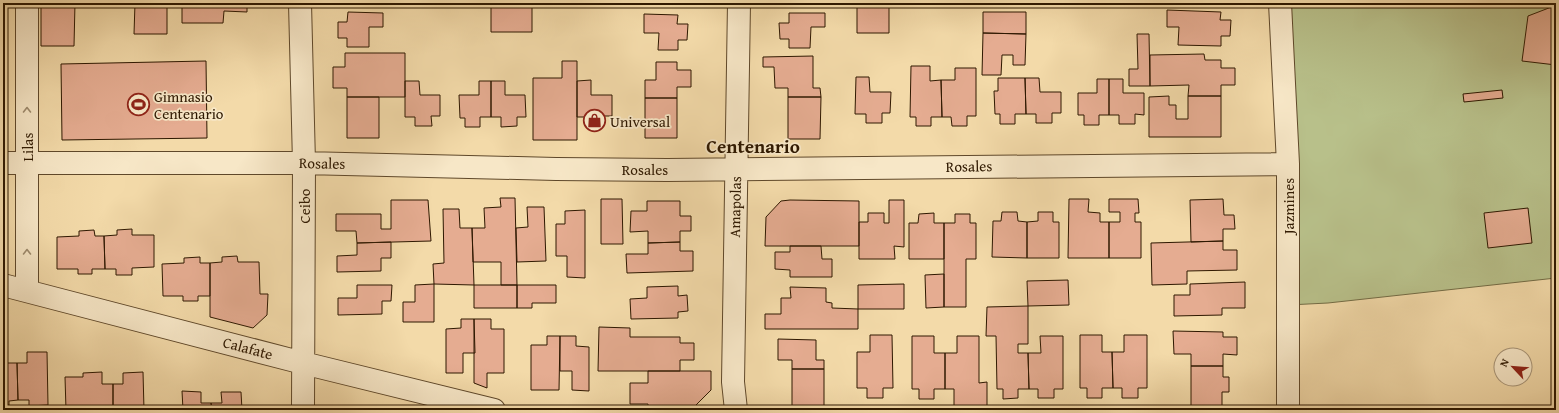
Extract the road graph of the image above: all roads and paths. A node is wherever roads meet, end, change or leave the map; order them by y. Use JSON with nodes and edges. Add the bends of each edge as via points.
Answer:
{"nodes":[{"id":1,"x":27,"y":3,"type":"edge"},
{"id":2,"x":300,"y":3,"type":"edge"},
{"id":3,"x":739,"y":3,"type":"edge"},
{"id":4,"x":1280,"y":3,"type":"edge"},
{"id":5,"x":3,"y":163,"type":"edge"},
{"id":6,"x":27,"y":163,"type":"junction"},
{"id":7,"x":304,"y":163,"type":"junction"},
{"id":8,"x":1288,"y":164,"type":"junction"},
{"id":9,"x":735,"y":169,"type":"junction"},
{"id":10,"x":3,"y":285,"type":"edge"},
{"id":11,"x":27,"y":291,"type":"junction"},
{"id":12,"x":303,"y":363,"type":"junction"},
{"id":13,"x":303,"y":410,"type":"edge"},
{"id":14,"x":494,"y":410,"type":"edge"},
{"id":15,"x":736,"y":410,"type":"edge"},
{"id":16,"x":1288,"y":410,"type":"edge"}],
"edges":[{"from":6,"to":1,"type":"street","name":"Lilas","one_way":true},
{"from":2,"to":7,"type":"street","name":"Ceibo"},
{"from":3,"to":9,"type":"street","name":"Amapolas"},
{"from":4,"to":8,"type":"street","name":"Jazmines"},
{"from":5,"to":6,"type":"street","name":"Rosales"},
{"from":6,"to":7,"type":"street","name":"Rosales"},
{"from":11,"to":6,"type":"street","name":"Lilas","one_way":true},
{"from":7,"to":9,"type":"street","name":"Rosales","via":[[556,169]]},
{"from":7,"to":12,"type":"street","name":"Ceibo"},
{"from":8,"to":9,"type":"street","name":"Rosales"},
{"from":8,"to":16,"type":"street","name":"Jazmines"},
{"from":9,"to":15,"type":"street","name":"Amapolas","via":[[733,382]]},
{"from":10,"to":11,"type":"street","name":"Calafate"},
{"from":11,"to":12,"type":"street","name":"Calafate"},
{"from":12,"to":13,"type":"street","name":"Ceibo"},
{"from":12,"to":14,"type":"street","name":"Calafate"}]}
